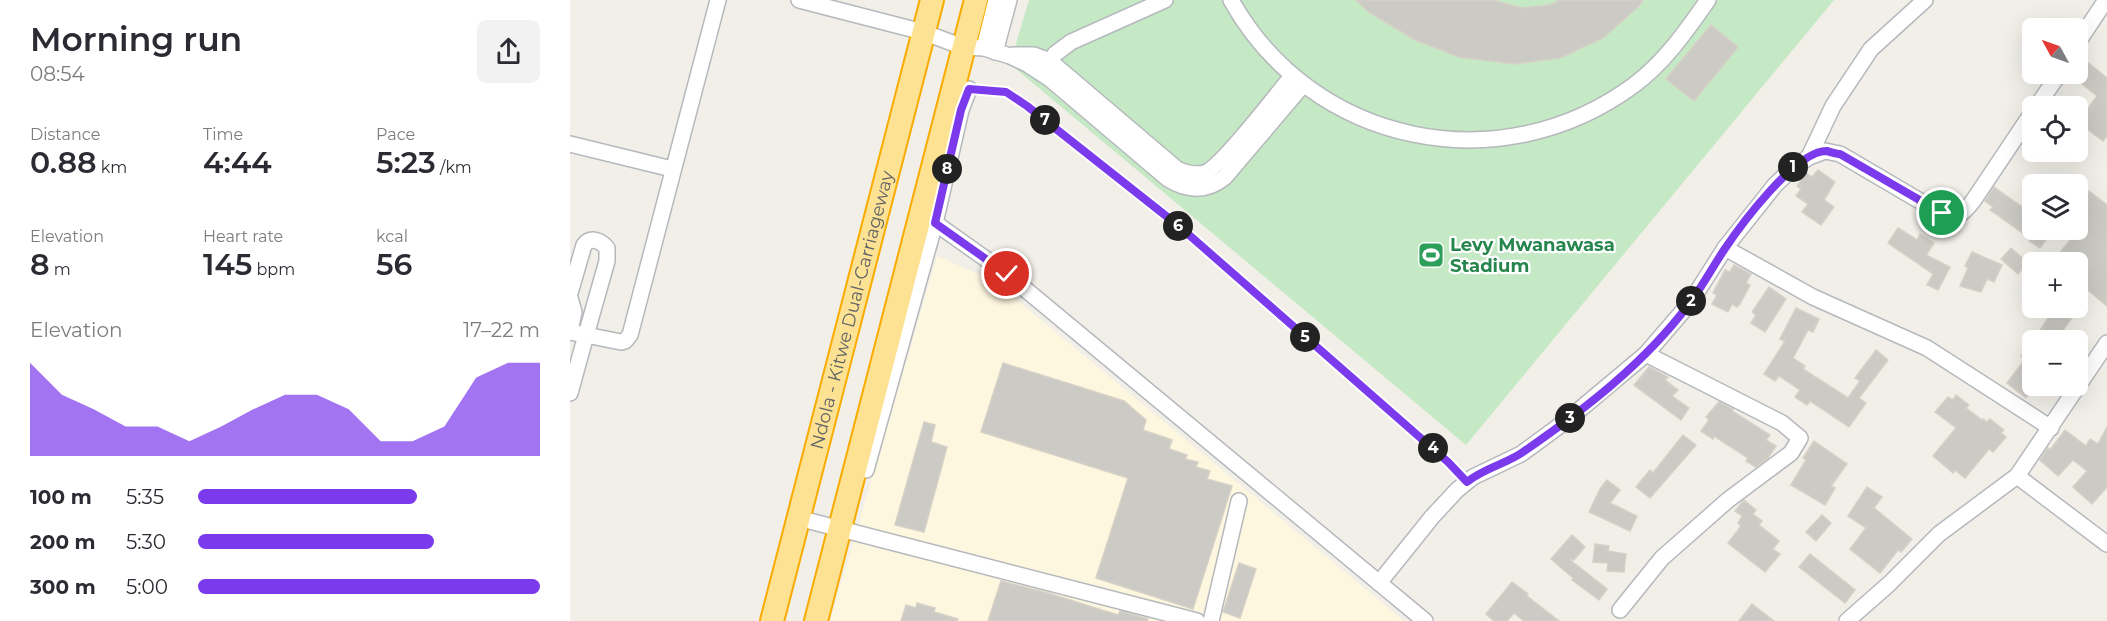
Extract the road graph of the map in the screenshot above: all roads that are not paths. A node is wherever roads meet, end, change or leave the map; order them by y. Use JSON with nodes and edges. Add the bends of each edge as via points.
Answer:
{"nodes":[{"id":1,"x":718,"y":0,"type":"edge"},
{"id":2,"x":799,"y":0,"type":"edge"},
{"id":3,"x":932,"y":0,"type":"edge"},
{"id":4,"x":976,"y":0,"type":"edge"},
{"id":5,"x":996,"y":0,"type":"edge"},
{"id":6,"x":1008,"y":0,"type":"edge"},
{"id":7,"x":1165,"y":0,"type":"edge"},
{"id":8,"x":1231,"y":0,"type":"edge"},
{"id":9,"x":1708,"y":0,"type":"edge"},
{"id":10,"x":1925,"y":0,"type":"edge"},
{"id":11,"x":2106,"y":0,"type":"edge"},
{"id":12,"x":2088,"y":27,"type":"edge"},
{"id":13,"x":924,"y":32,"type":"junction"},
{"id":14,"x":988,"y":51,"type":"junction"},
{"id":15,"x":1046,"y":67,"type":"junction"},
{"id":16,"x":1298,"y":81,"type":"junction"},
{"id":17,"x":969,"y":89,"type":"road end"},
{"id":18,"x":2022,"y":128,"type":"edge"},
{"id":19,"x":570,"y":144,"type":"edge"},
{"id":20,"x":1809,"y":157,"type":"junction"},
{"id":21,"x":672,"y":169,"type":"junction"},
{"id":22,"x":928,"y":218,"type":"junction"},
{"id":23,"x":1725,"y":248,"type":"junction"},
{"id":24,"x":570,"y":293,"type":"edge"},
{"id":25,"x":570,"y":298,"type":"edge"},
{"id":26,"x":570,"y":331,"type":"edge"},
{"id":27,"x":586,"y":334,"type":"junction"},
{"id":28,"x":2107,"y":343,"type":"edge"},
{"id":29,"x":1646,"y":354,"type":"junction"},
{"id":30,"x":570,"y":393,"type":"edge"},
{"id":31,"x":2050,"y":428,"type":"junction"},
{"id":32,"x":2017,"y":476,"type":"junction"},
{"id":33,"x":1239,"y":501,"type":"dead end"},
{"id":34,"x":798,"y":518,"type":"junction"},
{"id":35,"x":844,"y":530,"type":"junction"},
{"id":36,"x":2107,"y":544,"type":"edge"},
{"id":37,"x":1379,"y":583,"type":"junction"},
{"id":38,"x":1620,"y":610,"type":"dead end"},
{"id":39,"x":772,"y":621,"type":"edge"},
{"id":40,"x":816,"y":621,"type":"edge"},
{"id":41,"x":1197,"y":621,"type":"edge"},
{"id":42,"x":1210,"y":621,"type":"edge"},
{"id":43,"x":1425,"y":621,"type":"edge"},
{"id":44,"x":1846,"y":621,"type":"edge"}],
"edges":[{"from":1,"to":21,"type":"street"},
{"from":2,"to":13,"type":"street"},
{"from":3,"to":13,"type":"highway","name":"Ndola - Kitwe Dual-Carriageway"},
{"from":4,"to":14,"type":"highway"},
{"from":5,"to":14,"type":"street"},
{"from":6,"to":14,"type":"street"},
{"from":7,"to":15,"type":"street","via":[[1062,47]]},
{"from":8,"to":16,"type":"street","via":[[1268,53]]},
{"from":9,"to":16,"type":"street","via":[[1677,44],[1634,85],[1583,116],[1527,135],[1468,141],[1410,135],[1354,116]]},
{"from":10,"to":20,"type":"street","via":[[1871,49],[1833,106]]},
{"from":11,"to":12,"type":"street"},
{"from":13,"to":14,"type":"street"},
{"from":13,"to":34,"type":"highway","name":"Ndola - Kitwe Dual-Carriageway"},
{"from":14,"to":15,"type":"street","via":[[1034,55]]},
{"from":14,"to":22,"type":"highway"},
{"from":15,"to":16,"type":"street","via":[[1177,168],[1194,174],[1204,173],[1220,162]]},
{"from":17,"to":22,"type":"street"},
{"from":18,"to":20,"type":"street","via":[[1965,212],[1953,216],[1840,154],[1825,151]]},
{"from":19,"to":21,"type":"street"},
{"from":20,"to":23,"type":"street","via":[[1775,185]]},
{"from":21,"to":27,"type":"street","via":[[630,335],[621,342]]},
{"from":22,"to":35,"type":"highway"},
{"from":22,"to":37,"type":"street","via":[[1007,274]]},
{"from":23,"to":29,"type":"street","via":[[1690,303]]},
{"from":23,"to":31,"type":"street","via":[[1813,297],[1927,348]]},
{"from":24,"to":27,"type":"street","via":[[584,245],[592,240],[602,242],[608,261]]},
{"from":25,"to":26,"type":"street","via":[[574,312]]},
{"from":26,"to":27,"type":"street"},
{"from":27,"to":30,"type":"street"},
{"from":28,"to":31,"type":"street"},
{"from":29,"to":37,"type":"street","via":[[1566,421],[1521,453],[1467,482]]},
{"from":29,"to":38,"type":"street","via":[[1782,423],[1800,438],[1791,453],[1728,500],[1662,558]]},
{"from":31,"to":32,"type":"street"},
{"from":32,"to":36,"type":"street"},
{"from":32,"to":44,"type":"street","via":[[1939,534]]},
{"from":33,"to":42,"type":"street"},
{"from":34,"to":35,"type":"street"},
{"from":34,"to":39,"type":"highway","name":"Ndola - Kitwe Dual-Carriageway"},
{"from":35,"to":40,"type":"highway"},
{"from":35,"to":41,"type":"street"},
{"from":37,"to":43,"type":"street"}]}
